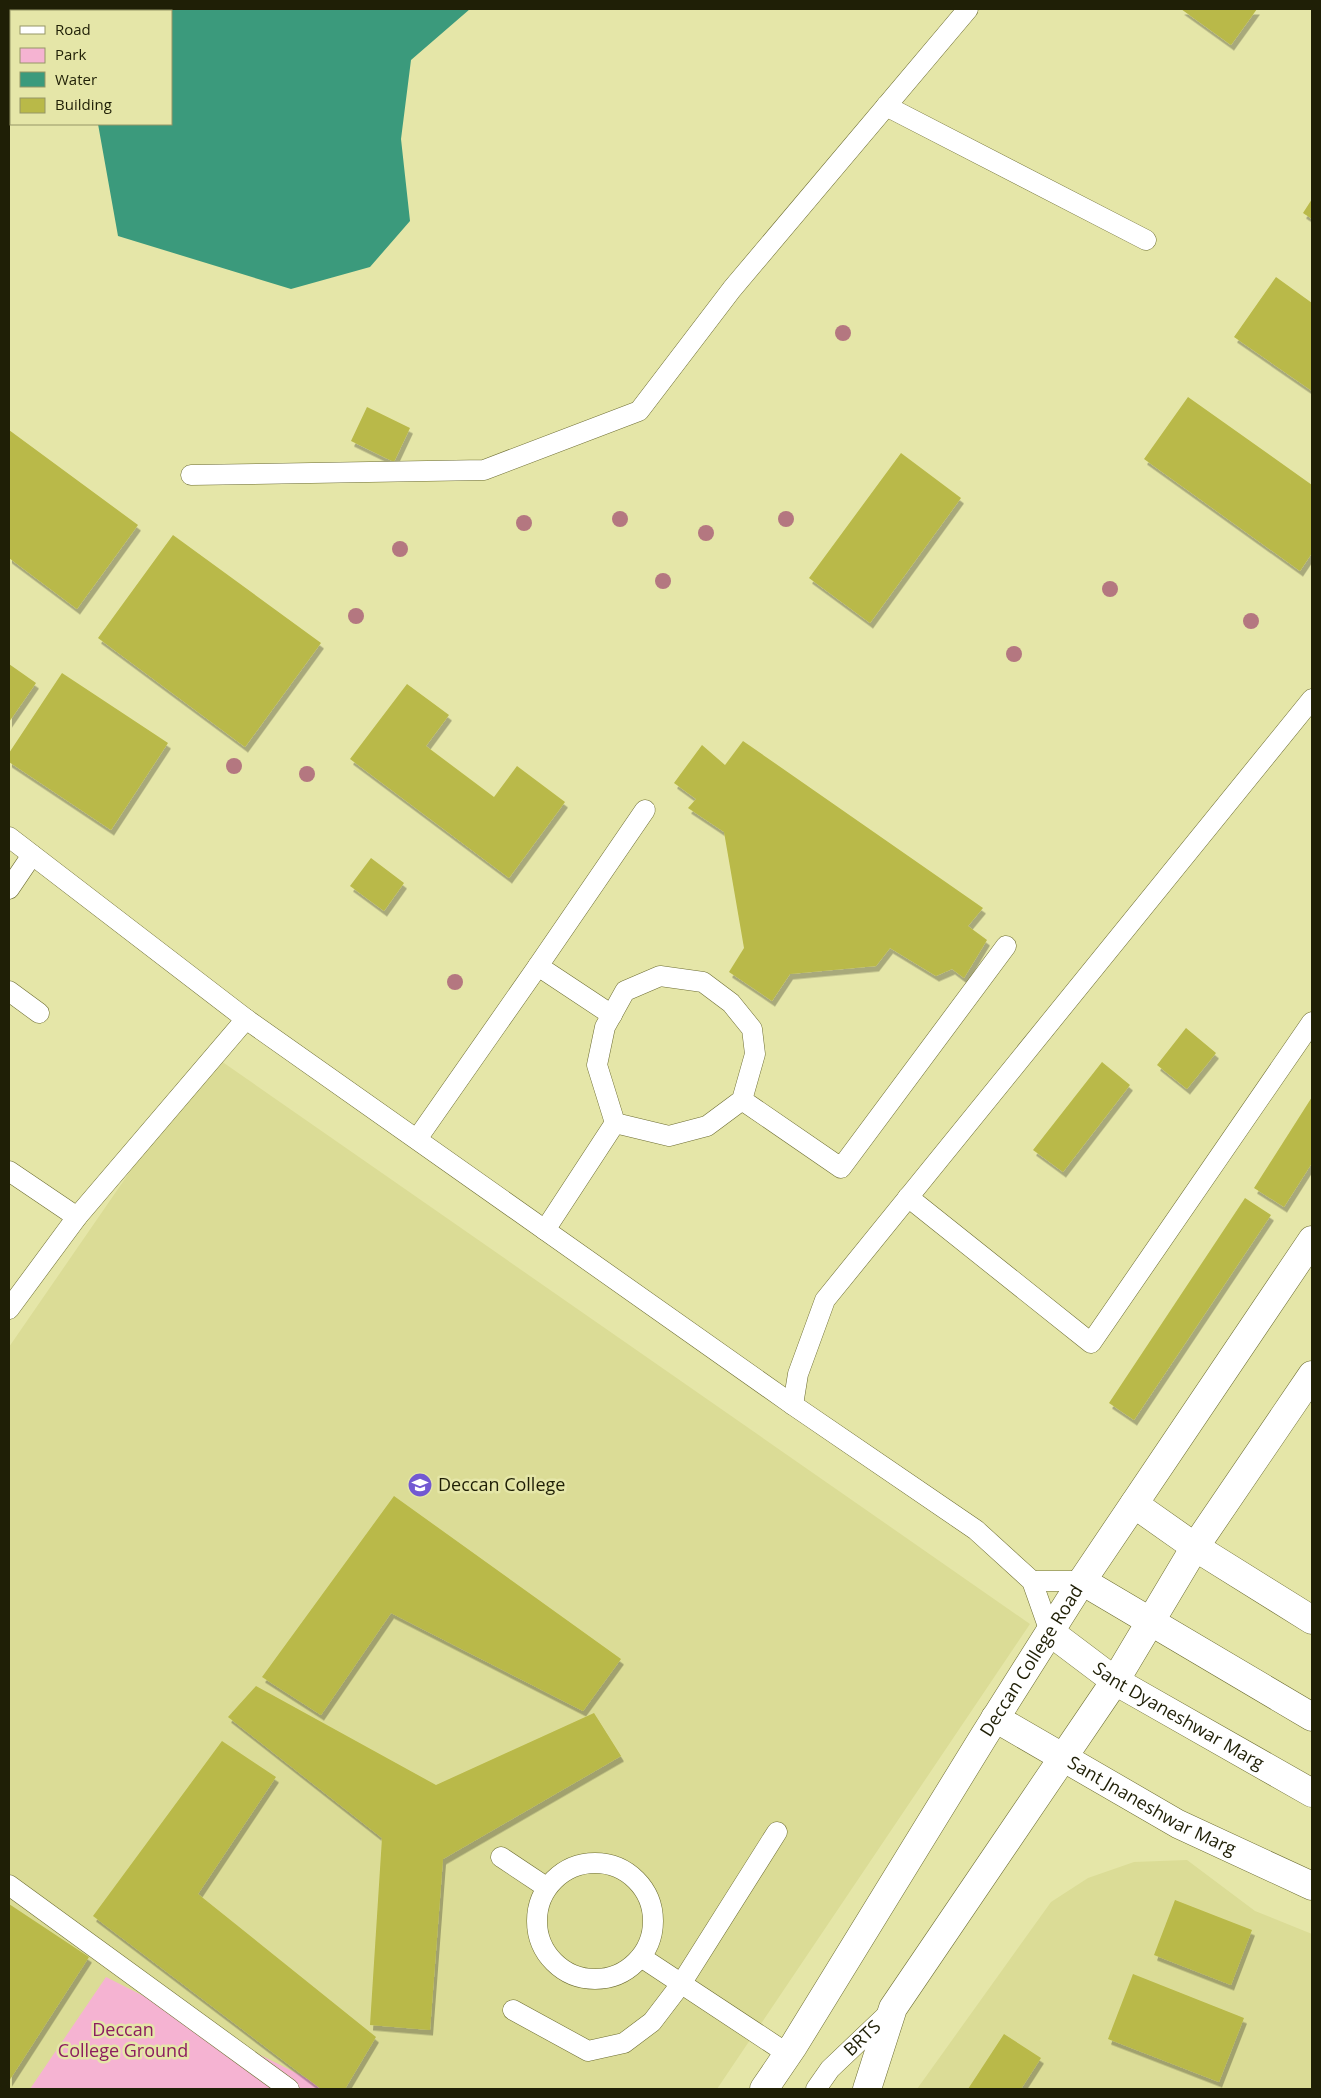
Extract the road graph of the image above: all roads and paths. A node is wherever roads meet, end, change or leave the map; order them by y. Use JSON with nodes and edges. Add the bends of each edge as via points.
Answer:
{"nodes":[{"id":1,"x":968,"y":9,"type":"edge"},
{"id":2,"x":886,"y":106,"type":"junction"},
{"id":3,"x":1146,"y":240,"type":"dead end"},
{"id":4,"x":191,"y":475,"type":"dead end"},
{"id":5,"x":1312,"y":699,"type":"edge"},
{"id":6,"x":645,"y":810,"type":"dead end"},
{"id":7,"x":9,"y":837,"type":"edge"},
{"id":8,"x":32,"y":855,"type":"junction"},
{"id":9,"x":9,"y":889,"type":"edge"},
{"id":10,"x":1006,"y":946,"type":"dead end"},
{"id":11,"x":538,"y":966,"type":"junction"},
{"id":12,"x":9,"y":990,"type":"edge"},
{"id":13,"x":40,"y":1013,"type":"dead end"},
{"id":14,"x":612,"y":1015,"type":"junction"},
{"id":15,"x":246,"y":1019,"type":"junction"},
{"id":16,"x":1312,"y":1022,"type":"edge"},
{"id":17,"x":742,"y":1100,"type":"junction"},
{"id":18,"x":615,"y":1123,"type":"junction"},
{"id":19,"x":417,"y":1139,"type":"junction"},
{"id":20,"x":9,"y":1171,"type":"edge"},
{"id":21,"x":908,"y":1198,"type":"junction"},
{"id":22,"x":77,"y":1217,"type":"junction"},
{"id":23,"x":545,"y":1230,"type":"junction"},
{"id":24,"x":1312,"y":1240,"type":"edge"},
{"id":25,"x":9,"y":1310,"type":"edge"},
{"id":26,"x":1312,"y":1375,"type":"edge"},
{"id":27,"x":793,"y":1404,"type":"junction"},
{"id":28,"x":1134,"y":1504,"type":"junction"},
{"id":29,"x":1195,"y":1547,"type":"junction"},
{"id":30,"x":1032,"y":1581,"type":"junction"},
{"id":31,"x":1082,"y":1581,"type":"junction"},
{"id":32,"x":1151,"y":1620,"type":"junction"},
{"id":33,"x":1312,"y":1620,"type":"edge"},
{"id":34,"x":1050,"y":1632,"type":"junction"},
{"id":35,"x":1115,"y":1681,"type":"junction"},
{"id":36,"x":1312,"y":1717,"type":"edge"},
{"id":37,"x":995,"y":1718,"type":"junction"},
{"id":38,"x":1062,"y":1757,"type":"junction"},
{"id":39,"x":1300,"y":1779,"type":"edge"},
{"id":40,"x":1312,"y":1793,"type":"edge"},
{"id":41,"x":777,"y":1832,"type":"dead end"},
{"id":42,"x":501,"y":1857,"type":"dead end"},
{"id":43,"x":9,"y":1885,"type":"edge"},
{"id":44,"x":1312,"y":1886,"type":"edge"},
{"id":45,"x":546,"y":1887,"type":"junction"},
{"id":46,"x":640,"y":1957,"type":"junction"},
{"id":47,"x":681,"y":1984,"type":"junction"},
{"id":48,"x":894,"y":2008,"type":"junction"},
{"id":49,"x":513,"y":2010,"type":"dead end"},
{"id":50,"x":788,"y":2054,"type":"junction"},
{"id":51,"x":289,"y":2089,"type":"edge"},
{"id":52,"x":764,"y":2089,"type":"edge"},
{"id":53,"x":816,"y":2089,"type":"edge"},
{"id":54,"x":867,"y":2089,"type":"edge"}],
"edges":[{"from":1,"to":2,"type":"lane"},
{"from":2,"to":3,"type":"lane"},
{"from":2,"to":4,"type":"lane","via":[[732,289],[639,411],[484,470]]},
{"from":5,"to":21,"type":"lane"},
{"from":6,"to":11,"type":"lane"},
{"from":7,"to":8,"type":"lane"},
{"from":8,"to":9,"type":"lane"},
{"from":8,"to":15,"type":"lane"},
{"from":10,"to":17,"type":"lane","via":[[842,1168]]},
{"from":11,"to":14,"type":"lane"},
{"from":11,"to":19,"type":"lane"},
{"from":12,"to":13,"type":"lane"},
{"from":14,"to":17,"type":"lane","via":[[625,991],[660,976],[703,982],[731,1003],[752,1029],[755,1054]]},
{"from":14,"to":18,"type":"lane","via":[[605,1027],[598,1064]]},
{"from":15,"to":19,"type":"lane"},
{"from":15,"to":22,"type":"lane"},
{"from":16,"to":21,"type":"lane","via":[[1092,1343]]},
{"from":17,"to":18,"type":"lane","via":[[707,1126],[669,1136]]},
{"from":18,"to":23,"type":"lane"},
{"from":19,"to":23,"type":"lane"},
{"from":20,"to":22,"type":"lane"},
{"from":21,"to":27,"type":"lane","via":[[825,1300],[798,1374]]},
{"from":22,"to":25,"type":"lane"},
{"from":23,"to":27,"type":"lane"},
{"from":24,"to":28,"type":"main road","name":"Deccan College Road"},
{"from":26,"to":29,"type":"main road"},
{"from":27,"to":30,"type":"lane","via":[[976,1530]]},
{"from":28,"to":29,"type":"main road"},
{"from":28,"to":31,"type":"main road","name":"Deccan College Road"},
{"from":29,"to":32,"type":"main road"},
{"from":29,"to":33,"type":"main road"},
{"from":30,"to":31,"type":"lane"},
{"from":30,"to":34,"type":"lane"},
{"from":31,"to":32,"type":"main road"},
{"from":31,"to":34,"type":"main road","name":"Deccan College Road"},
{"from":32,"to":35,"type":"main road"},
{"from":32,"to":36,"type":"main road"},
{"from":34,"to":35,"type":"main road","name":"Sant Dyaneshwar Marg"},
{"from":34,"to":37,"type":"main road","name":"Deccan College Road"},
{"from":35,"to":38,"type":"main road"},
{"from":35,"to":39,"type":"main road","name":"Sant Dyaneshwar Marg"},
{"from":37,"to":38,"type":"main road","name":"Sant Jnaneshwar Marg"},
{"from":37,"to":50,"type":"main road","name":"Deccan College Road"},
{"from":38,"to":44,"type":"main road","name":"Sant Jnaneshwar Marg","via":[[1178,1824]]},
{"from":38,"to":48,"type":"main road"},
{"from":39,"to":40,"type":"main road","name":"Sant Dyaneshwar Marg"},
{"from":41,"to":47,"type":"lane"},
{"from":42,"to":45,"type":"lane"},
{"from":43,"to":51,"type":"lane"},
{"from":45,"to":46,"type":"lane","via":[[539,1906],[537,1926],[542,1945],[553,1961],[569,1973],[588,1979],[608,1978],[626,1970]]},
{"from":45,"to":46,"type":"lane","via":[[576,1865],[612,1865],[629,1873],[642,1887],[650,1904],[653,1922],[650,1941]]},
{"from":46,"to":47,"type":"lane"},
{"from":47,"to":49,"type":"lane","via":[[652,2022],[624,2043],[588,2051]]},
{"from":47,"to":50,"type":"lane"},
{"from":48,"to":53,"type":"lane","name":"BRTS","via":[[830,2068]]},
{"from":48,"to":54,"type":"main road"},
{"from":50,"to":52,"type":"main road","name":"Deccan College Road"}]}
